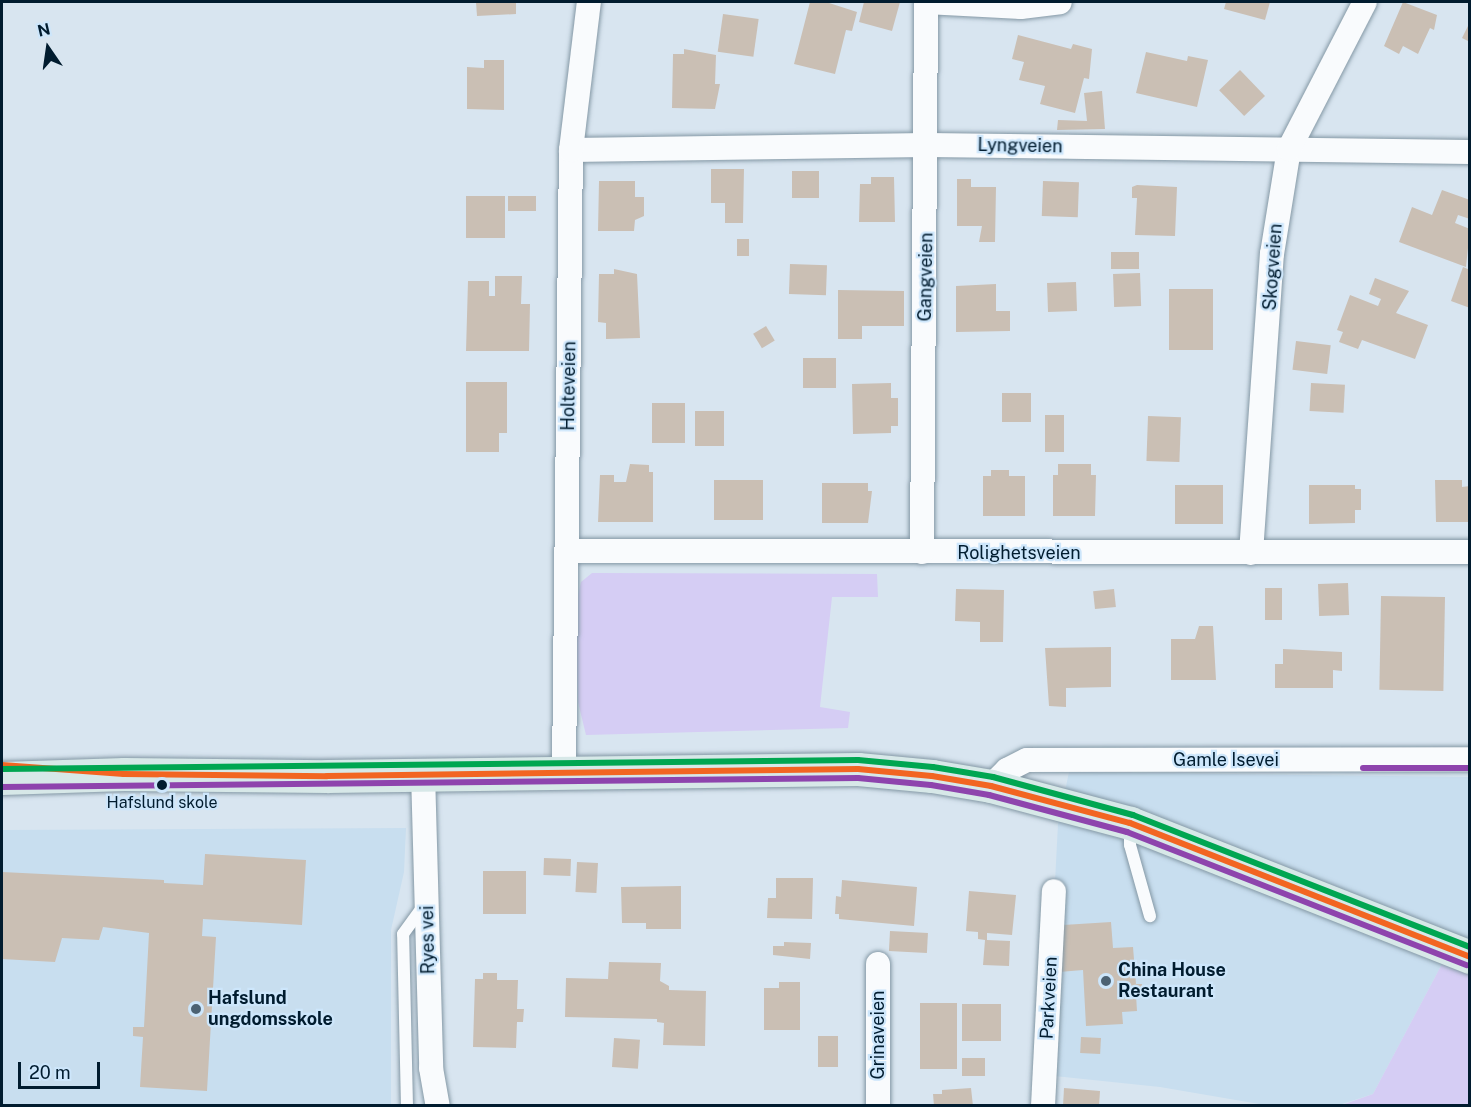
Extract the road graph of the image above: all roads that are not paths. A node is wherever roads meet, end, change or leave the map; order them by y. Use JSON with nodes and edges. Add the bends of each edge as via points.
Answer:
{"nodes":[{"id":1,"x":589,"y":2,"type":"edge"},
{"id":2,"x":926,"y":2,"type":"edge"},
{"id":3,"x":1060,"y":2,"type":"edge"},
{"id":4,"x":1365,"y":2,"type":"edge"},
{"id":5,"x":927,"y":145,"type":"junction"},
{"id":6,"x":1289,"y":149,"type":"junction"},
{"id":7,"x":571,"y":150,"type":"junction"},
{"id":8,"x":1470,"y":152,"type":"edge"},
{"id":9,"x":568,"y":551,"type":"junction"},
{"id":10,"x":922,"y":552,"type":"junction"},
{"id":11,"x":1470,"y":552,"type":"edge"},
{"id":12,"x":1251,"y":553,"type":"junction"},
{"id":13,"x":1470,"y":759,"type":"edge"},
{"id":14,"x":2,"y":765,"type":"edge"},
{"id":15,"x":564,"y":772,"type":"junction"},
{"id":16,"x":423,"y":773,"type":"junction"},
{"id":17,"x":124,"y":774,"type":"junction"},
{"id":18,"x":2,"y":778,"type":"edge"},
{"id":19,"x":991,"y":786,"type":"junction"},
{"id":20,"x":1130,"y":823,"type":"junction"},
{"id":21,"x":1054,"y":891,"type":"dead end"},
{"id":22,"x":428,"y":900,"type":"junction"},
{"id":23,"x":1149,"y":916,"type":"dead end"},
{"id":24,"x":1470,"y":957,"type":"edge"},
{"id":25,"x":878,"y":964,"type":"dead end"},
{"id":26,"x":407,"y":1106,"type":"edge"},
{"id":27,"x":438,"y":1106,"type":"edge"},
{"id":28,"x":878,"y":1106,"type":"edge"},
{"id":29,"x":1043,"y":1106,"type":"edge"}],
"edges":[{"from":1,"to":7,"type":"street","name":"Holteveien"},
{"from":2,"to":3,"type":"street","name":"Gangveien","via":[[1021,7]]},
{"from":2,"to":5,"type":"street","name":"Gangveien"},
{"from":4,"to":6,"type":"street","name":"Skogveien"},
{"from":5,"to":6,"type":"street","name":"Lyngveien"},
{"from":5,"to":7,"type":"street","name":"Lyngveien"},
{"from":5,"to":10,"type":"street","name":"Gangveien"},
{"from":6,"to":8,"type":"street","name":"Lyngveien"},
{"from":6,"to":12,"type":"street","name":"Skogveien","via":[[1272,254]]},
{"from":7,"to":9,"type":"street","name":"Holteveien"},
{"from":9,"to":10,"type":"street","name":"Rolighetsveien"},
{"from":9,"to":15,"type":"street","name":"Holteveien"},
{"from":10,"to":12,"type":"street","name":"Rolighetsveien"},
{"from":11,"to":12,"type":"street","name":"Rolighetsveien"},
{"from":13,"to":19,"type":"street","name":"Gamle Isevei","via":[[1027,760],[1007,770]]},
{"from":14,"to":17,"type":"highway"},
{"from":15,"to":16,"type":"highway"},
{"from":15,"to":19,"type":"highway","via":[[858,769]]},
{"from":16,"to":17,"type":"highway"},
{"from":16,"to":22,"type":"street","name":"Ryes vei"},
{"from":17,"to":18,"type":"highway"},
{"from":19,"to":20,"type":"highway"},
{"from":20,"to":23,"type":"lane","via":[[1130,845]]},
{"from":20,"to":24,"type":"highway"},
{"from":21,"to":29,"type":"street","name":"Parkveien"},
{"from":22,"to":26,"type":"lane","via":[[403,934]]},
{"from":22,"to":27,"type":"street","name":"Ryes vei","via":[[431,1068]]},
{"from":25,"to":28,"type":"street","name":"Grinaveien"}]}
